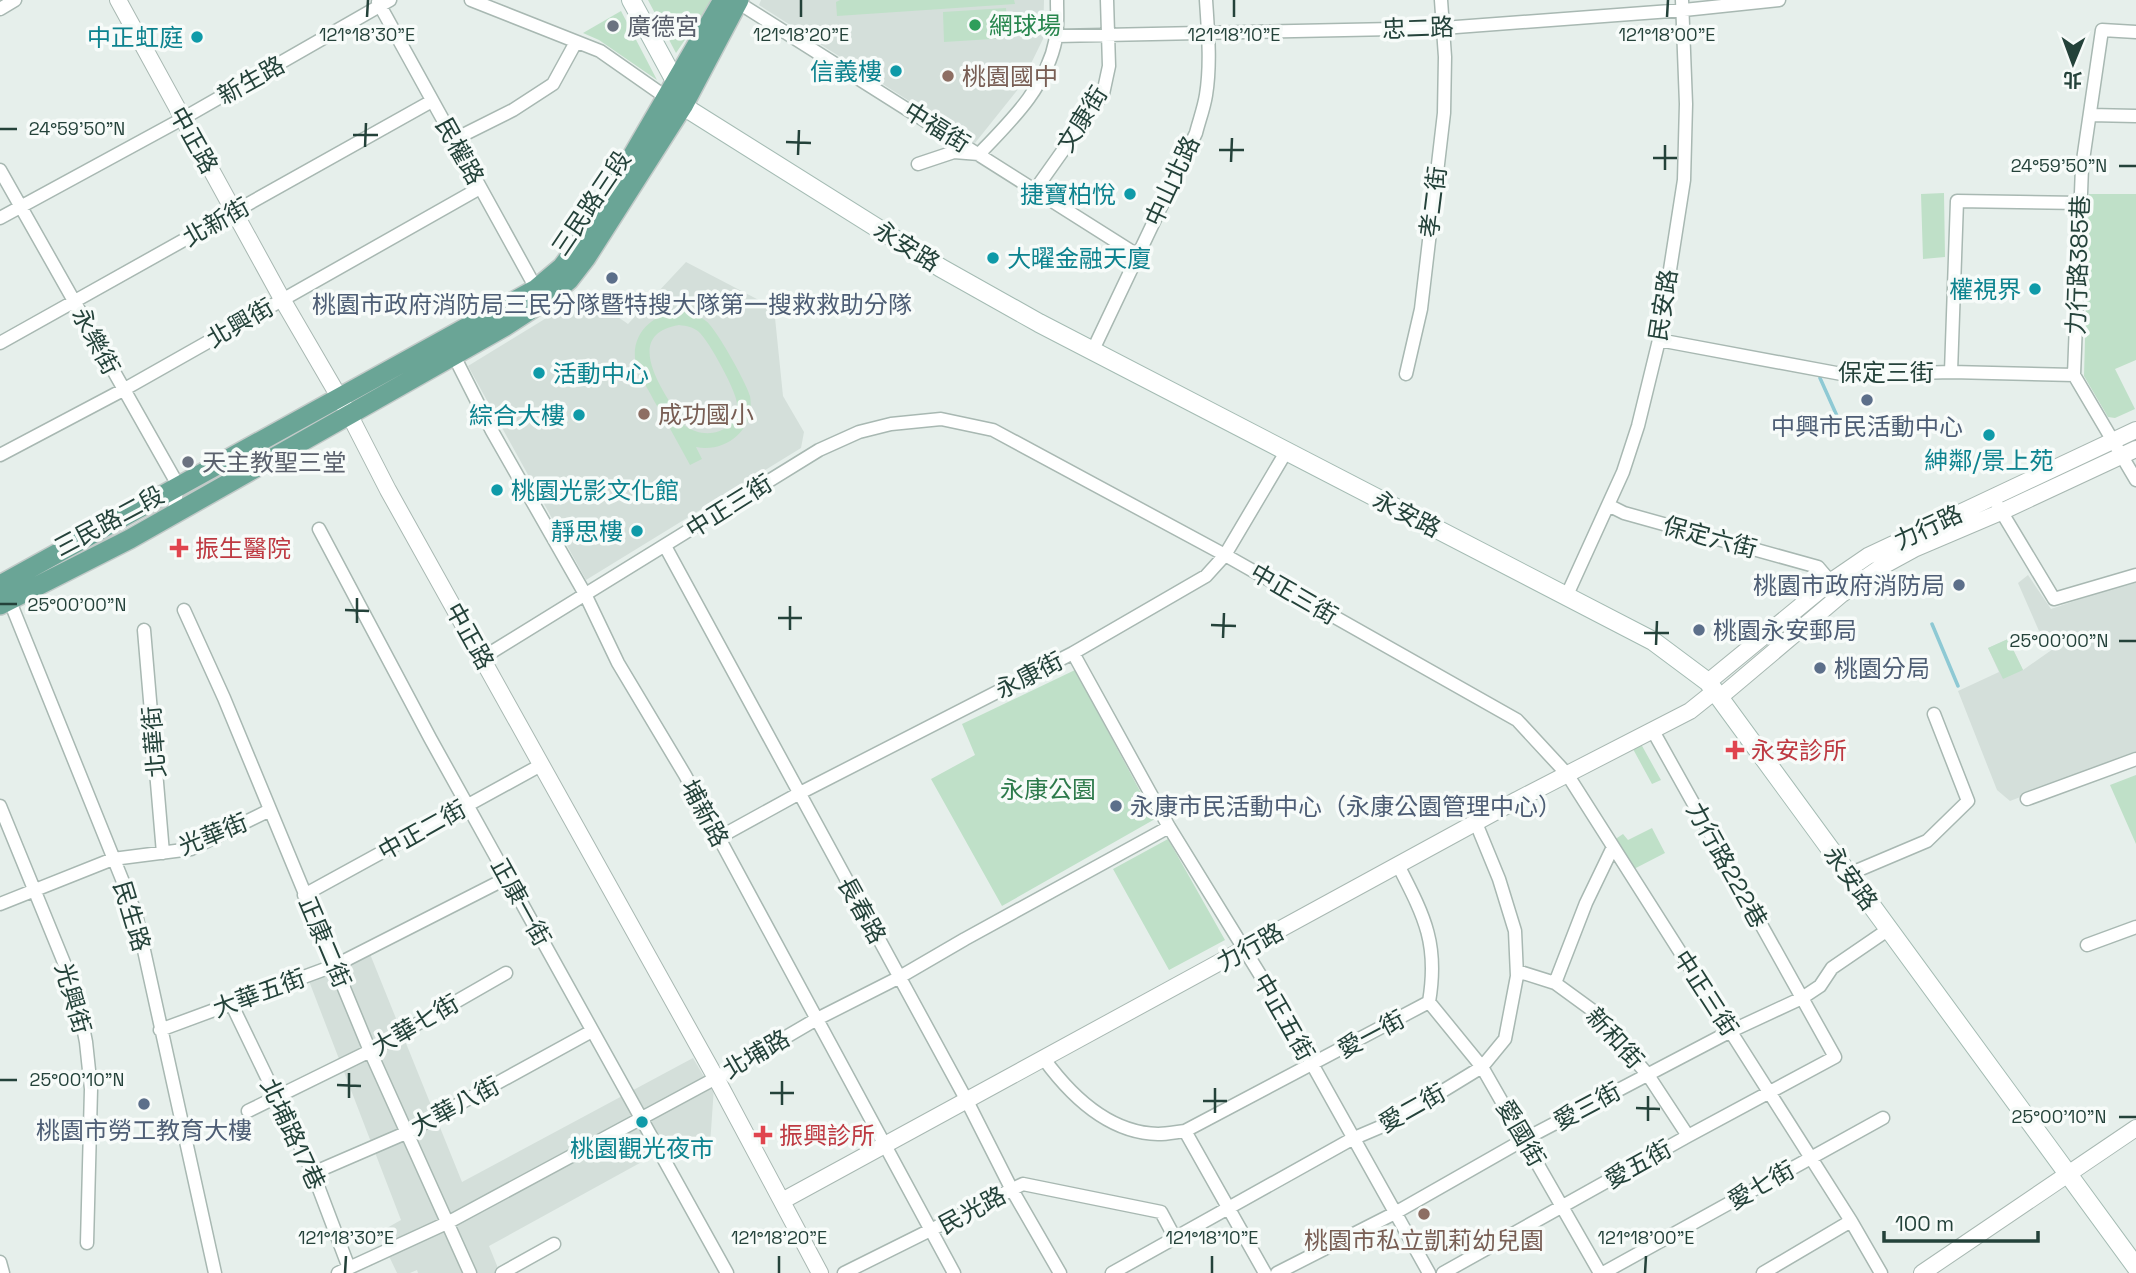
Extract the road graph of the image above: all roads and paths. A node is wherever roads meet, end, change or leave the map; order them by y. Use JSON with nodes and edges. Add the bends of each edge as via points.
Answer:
{"nodes":[{"id":1,"x":15,"y":0,"type":"edge"},
{"id":2,"x":118,"y":0,"type":"edge"},
{"id":3,"x":471,"y":0,"type":"edge"},
{"id":4,"x":631,"y":0,"type":"edge"},
{"id":5,"x":1057,"y":0,"type":"edge"},
{"id":6,"x":1107,"y":0,"type":"edge"},
{"id":7,"x":1206,"y":0,"type":"edge"},
{"id":8,"x":1441,"y":0,"type":"edge"},
{"id":9,"x":1779,"y":0,"type":"edge"},
{"id":10,"x":733,"y":1,"type":"edge"},
{"id":11,"x":382,"y":2,"type":"edge"},
{"id":12,"x":1683,"y":5,"type":"edge"},
{"id":13,"x":0,"y":9,"type":"edge"},
{"id":14,"x":1443,"y":28,"type":"junction"},
{"id":15,"x":2136,"y":32,"type":"edge"},
{"id":16,"x":1209,"y":33,"type":"junction"},
{"id":17,"x":1110,"y":35,"type":"junction"},
{"id":18,"x":1056,"y":36,"type":"junction"},
{"id":19,"x":576,"y":42,"type":"junction"},
{"id":20,"x":675,"y":95,"type":"junction"},
{"id":21,"x":432,"y":101,"type":"junction"},
{"id":22,"x":2090,"y":115,"type":"junction"},
{"id":23,"x":2136,"y":116,"type":"edge"},
{"id":24,"x":182,"y":119,"type":"junction"},
{"id":25,"x":453,"y":140,"type":"junction"},
{"id":26,"x":979,"y":154,"type":"junction"},
{"id":27,"x":918,"y":164,"type":"dead end"},
{"id":28,"x":0,"y":170,"type":"edge"},
{"id":29,"x":480,"y":188,"type":"junction"},
{"id":30,"x":1035,"y":190,"type":"junction"},
{"id":31,"x":2081,"y":204,"type":"junction"},
{"id":32,"x":20,"y":207,"type":"junction"},
{"id":33,"x":234,"y":212,"type":"junction"},
{"id":34,"x":0,"y":219,"type":"edge"},
{"id":35,"x":1139,"y":256,"type":"junction"},
{"id":36,"x":540,"y":295,"type":"junction"},
{"id":37,"x":282,"y":299,"type":"junction"},
{"id":38,"x":74,"y":300,"type":"junction"},
{"id":39,"x":1659,"y":340,"type":"junction"},
{"id":40,"x":0,"y":343,"type":"edge"},
{"id":41,"x":1092,"y":352,"type":"junction"},
{"id":42,"x":454,"y":356,"type":"junction"},
{"id":43,"x":1951,"y":372,"type":"junction"},
{"id":44,"x":1406,"y":374,"type":"dead end"},
{"id":45,"x":2074,"y":375,"type":"junction"},
{"id":46,"x":123,"y":390,"type":"junction"},
{"id":47,"x":344,"y":405,"type":"junction"},
{"id":48,"x":2136,"y":430,"type":"edge"},
{"id":49,"x":2124,"y":448,"type":"edge"},
{"id":50,"x":1286,"y":452,"type":"junction"},
{"id":51,"x":0,"y":455,"type":"edge"},
{"id":52,"x":2136,"y":480,"type":"edge"},
{"id":53,"x":178,"y":485,"type":"junction"},
{"id":54,"x":1993,"y":497,"type":"junction"},
{"id":55,"x":1608,"y":505,"type":"junction"},
{"id":56,"x":2001,"y":512,"type":"junction"},
{"id":57,"x":173,"y":514,"type":"junction"},
{"id":58,"x":319,"y":529,"type":"dead end"},
{"id":59,"x":665,"y":546,"type":"junction"},
{"id":60,"x":1225,"y":555,"type":"junction"},
{"id":61,"x":2136,"y":576,"type":"edge"},
{"id":62,"x":1830,"y":582,"type":"junction"},
{"id":63,"x":3,"y":590,"type":"edge"},
{"id":64,"x":585,"y":594,"type":"junction"},
{"id":65,"x":1842,"y":594,"type":"junction"},
{"id":66,"x":1567,"y":596,"type":"junction"},
{"id":67,"x":184,"y":610,"type":"dead end"},
{"id":68,"x":144,"y":630,"type":"dead end"},
{"id":69,"x":1073,"y":653,"type":"junction"},
{"id":70,"x":482,"y":658,"type":"junction"},
{"id":71,"x":1714,"y":690,"type":"junction"},
{"id":72,"x":1934,"y":714,"type":"dead end"},
{"id":73,"x":1653,"y":731,"type":"junction"},
{"id":74,"x":2136,"y":759,"type":"edge"},
{"id":75,"x":541,"y":765,"type":"junction"},
{"id":76,"x":1567,"y":774,"type":"junction"},
{"id":77,"x":798,"y":794,"type":"junction"},
{"id":78,"x":2027,"y":799,"type":"dead end"},
{"id":79,"x":467,"y":805,"type":"junction"},
{"id":80,"x":0,"y":806,"type":"edge"},
{"id":81,"x":271,"y":810,"type":"junction"},
{"id":82,"x":1476,"y":823,"type":"junction"},
{"id":83,"x":1169,"y":827,"type":"junction"},
{"id":84,"x":718,"y":838,"type":"junction"},
{"id":85,"x":1612,"y":849,"type":"junction"},
{"id":86,"x":163,"y":853,"type":"junction"},
{"id":87,"x":113,"y":859,"type":"junction"},
{"id":88,"x":1398,"y":865,"type":"junction"},
{"id":89,"x":1849,"y":874,"type":"junction"},
{"id":90,"x":508,"y":878,"type":"junction"},
{"id":91,"x":35,"y":889,"type":"junction"},
{"id":92,"x":304,"y":895,"type":"junction"},
{"id":93,"x":0,"y":904,"type":"edge"},
{"id":94,"x":2136,"y":927,"type":"edge"},
{"id":95,"x":1889,"y":929,"type":"junction"},
{"id":96,"x":2087,"y":945,"type":"dead end"},
{"id":97,"x":1244,"y":950,"type":"junction"},
{"id":98,"x":336,"y":965,"type":"junction"},
{"id":99,"x":1517,"y":971,"type":"junction"},
{"id":100,"x":506,"y":973,"type":"dead end"},
{"id":101,"x":898,"y":978,"type":"junction"},
{"id":102,"x":1555,"y":983,"type":"junction"},
{"id":103,"x":1802,"y":998,"type":"junction"},
{"id":104,"x":1429,"y":1002,"type":"junction"},
{"id":105,"x":231,"y":1003,"type":"junction"},
{"id":106,"x":815,"y":1020,"type":"junction"},
{"id":107,"x":160,"y":1030,"type":"junction"},
{"id":108,"x":592,"y":1031,"type":"junction"},
{"id":109,"x":1731,"y":1031,"type":"junction"},
{"id":110,"x":370,"y":1051,"type":"junction"},
{"id":111,"x":1835,"y":1057,"type":"joint"},
{"id":112,"x":1044,"y":1059,"type":"junction"},
{"id":113,"x":1312,"y":1065,"type":"junction"},
{"id":114,"x":1482,"y":1067,"type":"junction"},
{"id":115,"x":1647,"y":1075,"type":"junction"},
{"id":116,"x":716,"y":1077,"type":"junction"},
{"id":117,"x":1769,"y":1092,"type":"junction"},
{"id":118,"x":277,"y":1098,"type":"junction"},
{"id":119,"x":967,"y":1101,"type":"junction"},
{"id":120,"x":248,"y":1111,"type":"dead end"},
{"id":121,"x":641,"y":1117,"type":"junction"},
{"id":122,"x":1883,"y":1118,"type":"dead end"},
{"id":123,"x":2136,"y":1128,"type":"edge"},
{"id":124,"x":1185,"y":1131,"type":"junction"},
{"id":125,"x":408,"y":1132,"type":"junction"},
{"id":126,"x":1688,"y":1136,"type":"junction"},
{"id":127,"x":1352,"y":1139,"type":"junction"},
{"id":128,"x":1525,"y":1139,"type":"junction"},
{"id":129,"x":886,"y":1145,"type":"junction"},
{"id":130,"x":1810,"y":1158,"type":"junction"},
{"id":131,"x":313,"y":1173,"type":"junction"},
{"id":132,"x":2068,"y":1174,"type":"junction"},
{"id":133,"x":1011,"y":1188,"type":"junction"},
{"id":134,"x":782,"y":1200,"type":"junction"},
{"id":135,"x":1564,"y":1206,"type":"junction"},
{"id":136,"x":1230,"y":1209,"type":"junction"},
{"id":137,"x":1395,"y":1213,"type":"junction"},
{"id":138,"x":1851,"y":1221,"type":"junction"},
{"id":139,"x":449,"y":1222,"type":"junction"},
{"id":140,"x":931,"y":1232,"type":"junction"},
{"id":141,"x":1175,"y":1238,"type":"junction"},
{"id":142,"x":88,"y":1243,"type":"dead end"},
{"id":143,"x":554,"y":1244,"type":"dead end"},
{"id":144,"x":0,"y":1262,"type":"edge"},
{"id":145,"x":2136,"y":1266,"type":"edge"},
{"id":146,"x":344,"y":1270,"type":"edge"},
{"id":147,"x":3,"y":1273,"type":"edge"},
{"id":148,"x":215,"y":1273,"type":"edge"},
{"id":149,"x":470,"y":1273,"type":"edge"},
{"id":150,"x":502,"y":1273,"type":"edge"},
{"id":151,"x":727,"y":1273,"type":"edge"},
{"id":152,"x":820,"y":1273,"type":"edge"},
{"id":153,"x":844,"y":1273,"type":"edge"},
{"id":154,"x":954,"y":1273,"type":"edge"},
{"id":155,"x":1060,"y":1273,"type":"edge"},
{"id":156,"x":1112,"y":1273,"type":"edge"},
{"id":157,"x":1265,"y":1273,"type":"edge"},
{"id":158,"x":1277,"y":1273,"type":"edge"},
{"id":159,"x":1429,"y":1273,"type":"edge"},
{"id":160,"x":1443,"y":1273,"type":"edge"},
{"id":161,"x":1601,"y":1273,"type":"edge"},
{"id":162,"x":1763,"y":1273,"type":"edge"},
{"id":163,"x":1881,"y":1273,"type":"edge"},
{"id":164,"x":1922,"y":1273,"type":"edge"}],
"edges":[{"from":1,"to":13,"type":"street"},
{"from":2,"to":24,"type":"street","name":"中正路"},
{"from":3,"to":19,"type":"street","name":"永安路"},
{"from":4,"to":20,"type":"main road"},
{"from":5,"to":18,"type":"street"},
{"from":6,"to":17,"type":"street","name":"文康街"},
{"from":7,"to":16,"type":"street","name":"中山北路"},
{"from":8,"to":14,"type":"street","name":"孝二街"},
{"from":9,"to":12,"type":"street","name":"忠二路"},
{"from":10,"to":20,"type":"main road","name":"三民路三段"},
{"from":10,"to":26,"type":"street","name":"中福街"},
{"from":11,"to":21,"type":"street","name":"民權路"},
{"from":11,"to":24,"type":"street","name":"新生路"},
{"from":12,"to":14,"type":"street","name":"忠二路"},
{"from":12,"to":39,"type":"street","name":"民安路","via":[[1684,180]]},
{"from":14,"to":16,"type":"street","name":"忠二路"},
{"from":14,"to":44,"type":"street","name":"孝二街","via":[[1444,113],[1421,309]]},
{"from":15,"to":22,"type":"street","name":"力行路385巷","via":[[2102,30]]},
{"from":16,"to":17,"type":"street","name":"忠二路"},
{"from":16,"to":35,"type":"street","name":"中山北路","via":[[1206,97],[1196,133]]},
{"from":17,"to":18,"type":"street","name":"忠二路"},
{"from":17,"to":30,"type":"street","name":"文康街","via":[[1103,94]]},
{"from":18,"to":26,"type":"street","via":[[1042,80],[1017,115]]},
{"from":19,"to":20,"type":"street","name":"永安路"},
{"from":19,"to":25,"type":"street","via":[[553,84]]},
{"from":20,"to":36,"type":"main road","name":"三民路三段","via":[[588,232]]},
{"from":20,"to":41,"type":"main road","name":"永安路","via":[[941,268]]},
{"from":21,"to":25,"type":"street","name":"民權路"},
{"from":21,"to":33,"type":"street","name":"北新街"},
{"from":22,"to":23,"type":"street"},
{"from":22,"to":31,"type":"street","name":"力行路385巷"},
{"from":24,"to":32,"type":"street","name":"新生路"},
{"from":24,"to":33,"type":"street","name":"中正路"},
{"from":25,"to":29,"type":"street","name":"民權路"},
{"from":26,"to":27,"type":"street","via":[[954,152]]},
{"from":26,"to":30,"type":"street","name":"中福街"},
{"from":28,"to":32,"type":"street","name":"永樂街"},
{"from":29,"to":36,"type":"street","name":"民權路"},
{"from":29,"to":37,"type":"street","name":"北興街"},
{"from":30,"to":35,"type":"street","name":"中福街"},
{"from":31,"to":43,"type":"street","via":[[1957,201]]},
{"from":31,"to":45,"type":"street","name":"力行路385巷"},
{"from":32,"to":34,"type":"street","name":"新生路"},
{"from":32,"to":38,"type":"street","name":"永樂街"},
{"from":33,"to":37,"type":"street","name":"中正路"},
{"from":33,"to":38,"type":"street","name":"北新街"},
{"from":35,"to":41,"type":"street","name":"中山北路"},
{"from":36,"to":42,"type":"main road","name":"三民路三段"},
{"from":36,"to":47,"type":"main road","name":"三民路三段"},
{"from":37,"to":46,"type":"street","name":"北興街"},
{"from":37,"to":47,"type":"street","name":"中正路"},
{"from":38,"to":40,"type":"street","name":"北新街"},
{"from":38,"to":46,"type":"street","name":"永樂街"},
{"from":39,"to":43,"type":"street","name":"保定三街","via":[[1847,375]]},
{"from":39,"to":55,"type":"street","name":"民安路","via":[[1638,426]]},
{"from":41,"to":50,"type":"main road","name":"永安路"},
{"from":42,"to":47,"type":"main road","name":"三民路三段"},
{"from":42,"to":64,"type":"street","name":"埔新路"},
{"from":43,"to":45,"type":"street","name":"保定三街"},
{"from":45,"to":49,"type":"street"},
{"from":46,"to":51,"type":"street","name":"北興街"},
{"from":46,"to":53,"type":"street","name":"永樂街"},
{"from":47,"to":53,"type":"main road","name":"三民路二段"},
{"from":47,"to":57,"type":"main road","name":"三民路二段"},
{"from":47,"to":70,"type":"street","name":"中正路"},
{"from":48,"to":49,"type":"street","name":"力行路"},
{"from":49,"to":52,"type":"street"},
{"from":49,"to":54,"type":"street","name":"力行路"},
{"from":49,"to":56,"type":"street","name":"力行路"},
{"from":50,"to":60,"type":"street","name":"永康街"},
{"from":50,"to":66,"type":"main road","name":"永安路"},
{"from":53,"to":57,"type":"street"},
{"from":53,"to":63,"type":"main road","name":"三民路二段"},
{"from":54,"to":56,"type":"street"},
{"from":54,"to":62,"type":"street","name":"力行路","via":[[1868,556]]},
{"from":55,"to":62,"type":"street","name":"保定六街","via":[[1818,567]]},
{"from":55,"to":66,"type":"street","name":"民安路"},
{"from":56,"to":61,"type":"street","via":[[2054,599]]},
{"from":56,"to":65,"type":"street","name":"力行路","via":[[1914,549]]},
{"from":57,"to":63,"type":"main road","name":"三民路二段"},
{"from":58,"to":79,"type":"street","name":"正康一街"},
{"from":59,"to":60,"type":"street","name":"中正三街","via":[[819,450],[891,424],[941,419],[993,430]]},
{"from":59,"to":64,"type":"street","name":"中正三街"},
{"from":59,"to":77,"type":"street","name":"長春路"},
{"from":60,"to":69,"type":"street","name":"永康街","via":[[1206,576]]},
{"from":60,"to":76,"type":"street","name":"中正三街","via":[[1517,720]]},
{"from":62,"to":65,"type":"street","name":"保定六街"},
{"from":62,"to":71,"type":"street","name":"力行路"},
{"from":63,"to":87,"type":"street","name":"民生路"},
{"from":64,"to":70,"type":"street","name":"中正三街"},
{"from":64,"to":84,"type":"street","name":"埔新路","via":[[618,663]]},
{"from":65,"to":71,"type":"street","name":"力行路"},
{"from":66,"to":71,"type":"main road","name":"永安路","via":[[1653,641]]},
{"from":67,"to":81,"type":"street","name":"正康二街"},
{"from":68,"to":86,"type":"street","name":"北華街"},
{"from":69,"to":77,"type":"street","name":"永康街"},
{"from":69,"to":83,"type":"street","name":"中正五街"},
{"from":70,"to":75,"type":"street","name":"中正路"},
{"from":71,"to":73,"type":"street","name":"力行路","via":[[1690,711]]},
{"from":71,"to":89,"type":"main road","name":"永安路"},
{"from":72,"to":89,"type":"street","via":[[1968,801],[1927,841]]},
{"from":73,"to":76,"type":"street","name":"力行路"},
{"from":73,"to":103,"type":"street","name":"力行路222巷"},
{"from":74,"to":78,"type":"street"},
{"from":75,"to":79,"type":"street","name":"中正二街"},
{"from":75,"to":116,"type":"street","name":"中正路"},
{"from":76,"to":82,"type":"street","name":"力行路"},
{"from":76,"to":85,"type":"street","name":"中正三街"},
{"from":77,"to":84,"type":"street","name":"永康街"},
{"from":77,"to":101,"type":"street","name":"長春路"},
{"from":79,"to":90,"type":"street","name":"正康一街"},
{"from":79,"to":92,"type":"street","name":"中正二街"},
{"from":80,"to":91,"type":"street","name":"光興街"},
{"from":81,"to":86,"type":"street","name":"光華街","via":[[191,849]]},
{"from":81,"to":92,"type":"street","name":"正康二街"},
{"from":82,"to":88,"type":"street","name":"力行路"},
{"from":82,"to":99,"type":"street","name":"愛二街","via":[[1515,931]]},
{"from":83,"to":97,"type":"street","name":"中正五街"},
{"from":83,"to":101,"type":"street","name":"北埔路"},
{"from":84,"to":106,"type":"street","name":"埔新路"},
{"from":85,"to":102,"type":"street"},
{"from":85,"to":109,"type":"street","name":"中正三街"},
{"from":86,"to":87,"type":"street","name":"光華街"},
{"from":87,"to":91,"type":"street","name":"光華街"},
{"from":87,"to":107,"type":"street","name":"民生路","via":[[136,914]]},
{"from":88,"to":97,"type":"street","name":"力行路"},
{"from":88,"to":104,"type":"street","name":"愛一街","via":[[1427,926],[1434,968]]},
{"from":89,"to":95,"type":"main road","name":"永安路"},
{"from":90,"to":98,"type":"street","name":"大華五街"},
{"from":90,"to":108,"type":"street","name":"正康一街"},
{"from":91,"to":93,"type":"street","name":"光華街"},
{"from":91,"to":142,"type":"street","name":"光興街","via":[[76,992],[86,1042],[91,1089]]},
{"from":92,"to":98,"type":"street","name":"正康二街"},
{"from":94,"to":96,"type":"street"},
{"from":95,"to":103,"type":"street","name":"愛三街","via":[[1832,968],[1821,986]]},
{"from":95,"to":132,"type":"main road","name":"永安路"},
{"from":97,"to":112,"type":"street","name":"力行路"},
{"from":97,"to":113,"type":"street","name":"中正五街"},
{"from":98,"to":105,"type":"street","name":"大華五街"},
{"from":98,"to":110,"type":"street","name":"正康二街"},
{"from":99,"to":102,"type":"street","name":"新和街"},
{"from":99,"to":114,"type":"street","name":"愛二街","via":[[1505,1040]]},
{"from":100,"to":110,"type":"street","name":"大華七街"},
{"from":101,"to":106,"type":"street","name":"北埔路"},
{"from":101,"to":119,"type":"street","name":"長春路"},
{"from":102,"to":115,"type":"street","name":"新和街","via":[[1592,1010]]},
{"from":103,"to":109,"type":"street","name":"愛三街"},
{"from":103,"to":111,"type":"street","name":"力行路222巷"},
{"from":104,"to":113,"type":"street","name":"愛一街"},
{"from":104,"to":114,"type":"street","name":"愛國街"},
{"from":105,"to":107,"type":"street","name":"大華五街"},
{"from":105,"to":118,"type":"street","name":"北埔路17巷"},
{"from":106,"to":116,"type":"street","name":"北埔路"},
{"from":106,"to":129,"type":"street","name":"埔新路"},
{"from":107,"to":148,"type":"street","name":"民生路"},
{"from":108,"to":121,"type":"street","name":"正康一街"},
{"from":108,"to":125,"type":"street","name":"大華八街"},
{"from":109,"to":115,"type":"street","name":"愛三街"},
{"from":109,"to":117,"type":"street","name":"中正三街"},
{"from":110,"to":118,"type":"street","name":"大華七街"},
{"from":110,"to":125,"type":"street","name":"正康二街"},
{"from":111,"to":117,"type":"street","name":"愛五街"},
{"from":112,"to":119,"type":"street","name":"力行路"},
{"from":112,"to":124,"type":"street","name":"愛一街","via":[[1062,1084],[1103,1117],[1128,1129],[1158,1134]]},
{"from":113,"to":124,"type":"street","name":"愛一街"},
{"from":113,"to":127,"type":"street","name":"中正五街"},
{"from":114,"to":127,"type":"street","name":"愛二街","via":[[1392,1122]]},
{"from":114,"to":128,"type":"street","name":"愛國街"},
{"from":115,"to":126,"type":"street","name":"新和街"},
{"from":115,"to":128,"type":"street","name":"愛三街"},
{"from":116,"to":121,"type":"street","name":"北埔路"},
{"from":116,"to":134,"type":"street","name":"中正路"},
{"from":117,"to":126,"type":"street","name":"愛五街"},
{"from":117,"to":130,"type":"street","name":"中正三街"},
{"from":118,"to":120,"type":"street","name":"大華七街"},
{"from":118,"to":131,"type":"street","name":"北埔路17巷"},
{"from":119,"to":129,"type":"street","name":"力行路"},
{"from":119,"to":133,"type":"street","name":"長春路"},
{"from":121,"to":139,"type":"street","name":"北埔路"},
{"from":121,"to":151,"type":"street","name":"正康一街"},
{"from":122,"to":130,"type":"street","name":"愛七街"},
{"from":123,"to":132,"type":"street"},
{"from":124,"to":136,"type":"street"},
{"from":125,"to":131,"type":"street","name":"大華八街"},
{"from":125,"to":139,"type":"street","name":"正康二街"},
{"from":126,"to":135,"type":"street","name":"愛五街"},
{"from":127,"to":136,"type":"street","name":"愛二街"},
{"from":127,"to":137,"type":"street","name":"中正五街"},
{"from":128,"to":135,"type":"street","name":"愛國街"},
{"from":128,"to":137,"type":"street","name":"愛三街"},
{"from":129,"to":134,"type":"street","name":"力行路"},
{"from":129,"to":140,"type":"street","name":"埔新路"},
{"from":130,"to":138,"type":"street","name":"中正三街"},
{"from":130,"to":161,"type":"street","name":"愛七街"},
{"from":131,"to":146,"type":"street","name":"北埔路17巷"},
{"from":132,"to":145,"type":"main road","name":"永安路"},
{"from":132,"to":164,"type":"street"},
{"from":133,"to":140,"type":"street","name":"民光路"},
{"from":133,"to":141,"type":"street","name":"民光路","via":[[1023,1184],[1161,1212]]},
{"from":133,"to":155,"type":"street","name":"長春路"},
{"from":134,"to":152,"type":"street","name":"中正路"},
{"from":135,"to":160,"type":"street","name":"愛五街"},
{"from":135,"to":161,"type":"street","name":"愛國街"},
{"from":136,"to":141,"type":"street","name":"愛二街"},
{"from":136,"to":157,"type":"street"},
{"from":137,"to":158,"type":"street","name":"愛三街"},
{"from":137,"to":159,"type":"street","name":"中正五街"},
{"from":138,"to":162,"type":"street"},
{"from":138,"to":163,"type":"street","name":"中正三街"},
{"from":139,"to":146,"type":"street","name":"北埔路"},
{"from":139,"to":149,"type":"street","name":"正康二街"},
{"from":140,"to":153,"type":"street","name":"民光路"},
{"from":140,"to":154,"type":"street","name":"埔新路"},
{"from":141,"to":156,"type":"street","name":"愛二街"},
{"from":143,"to":150,"type":"street"},
{"from":144,"to":147,"type":"street"}]}
